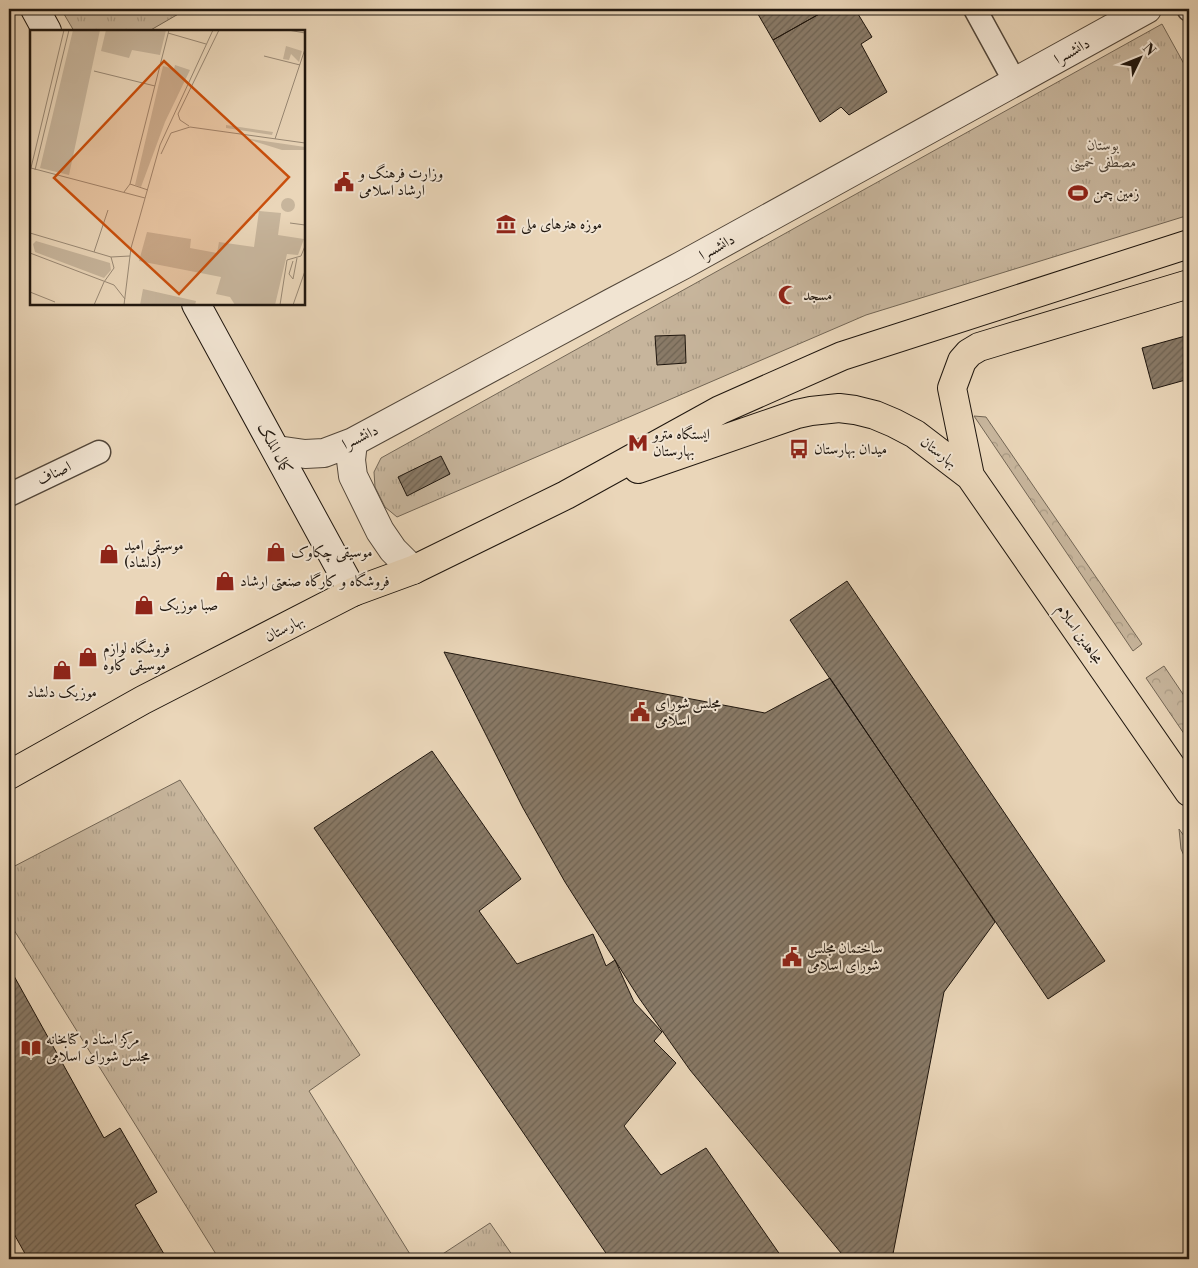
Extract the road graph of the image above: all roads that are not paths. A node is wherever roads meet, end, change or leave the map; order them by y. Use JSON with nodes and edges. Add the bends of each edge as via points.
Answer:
{"nodes":[{"id":1,"x":35,"y":9,"type":"edge"},
{"id":2,"x":975,"y":9,"type":"edge"},
{"id":3,"x":1148,"y":9,"type":"edge"},
{"id":4,"x":46,"y":30,"type":"edge"},
{"id":5,"x":1015,"y":82,"type":"junction"},
{"id":6,"x":1189,"y":244,"type":"edge"},
{"id":7,"x":1189,"y":284,"type":"edge"},
{"id":8,"x":197,"y":305,"type":"edge"},
{"id":9,"x":353,"y":442,"type":"junction"},
{"id":10,"x":276,"y":450,"type":"junction"},
{"id":11,"x":99,"y":452,"type":"dead end"},
{"id":12,"x":970,"y":476,"type":"junction"},
{"id":13,"x":9,"y":494,"type":"edge"},
{"id":14,"x":566,"y":495,"type":"junction"},
{"id":15,"x":413,"y":570,"type":"junction"},
{"id":16,"x":353,"y":592,"type":"junction"},
{"id":17,"x":9,"y":775,"type":"edge"},
{"id":18,"x":1189,"y":792,"type":"edge"}],
"edges":[{"from":1,"to":4,"type":"street"},
{"from":2,"to":5,"type":"street"},
{"from":3,"to":5,"type":"street","name":"دانشسرا"},
{"from":5,"to":9,"type":"street","name":"دانشسرا"},
{"from":6,"to":14,"type":"main road","name":"بهارستان","via":[[842,356],[720,410]]},
{"from":7,"to":12,"type":"main road","name":"بهارستان","via":[[979,347],[970,353],[962,361],[952,388]]},
{"from":8,"to":10,"type":"street","name":"کمال الملک"},
{"from":9,"to":10,"type":"street","name":"دانشسرا","via":[[324,453]]},
{"from":9,"to":15,"type":"street","via":[[353,476],[380,531]]},
{"from":10,"to":16,"type":"street","name":"کمال الملک"},
{"from":11,"to":13,"type":"street","name":"اصناف"},
{"from":12,"to":14,"type":"main road","name":"بهارستان","via":[[915,434],[894,423],[875,415],[839,408],[797,414]]},
{"from":12,"to":18,"type":"main road","name":"مجاهدین اسلام"},
{"from":14,"to":15,"type":"main road","name":"بهارستان"},
{"from":15,"to":16,"type":"main road","name":"بهارستان"},
{"from":16,"to":17,"type":"main road","name":"بهارستان","via":[[143,700]]}]}
